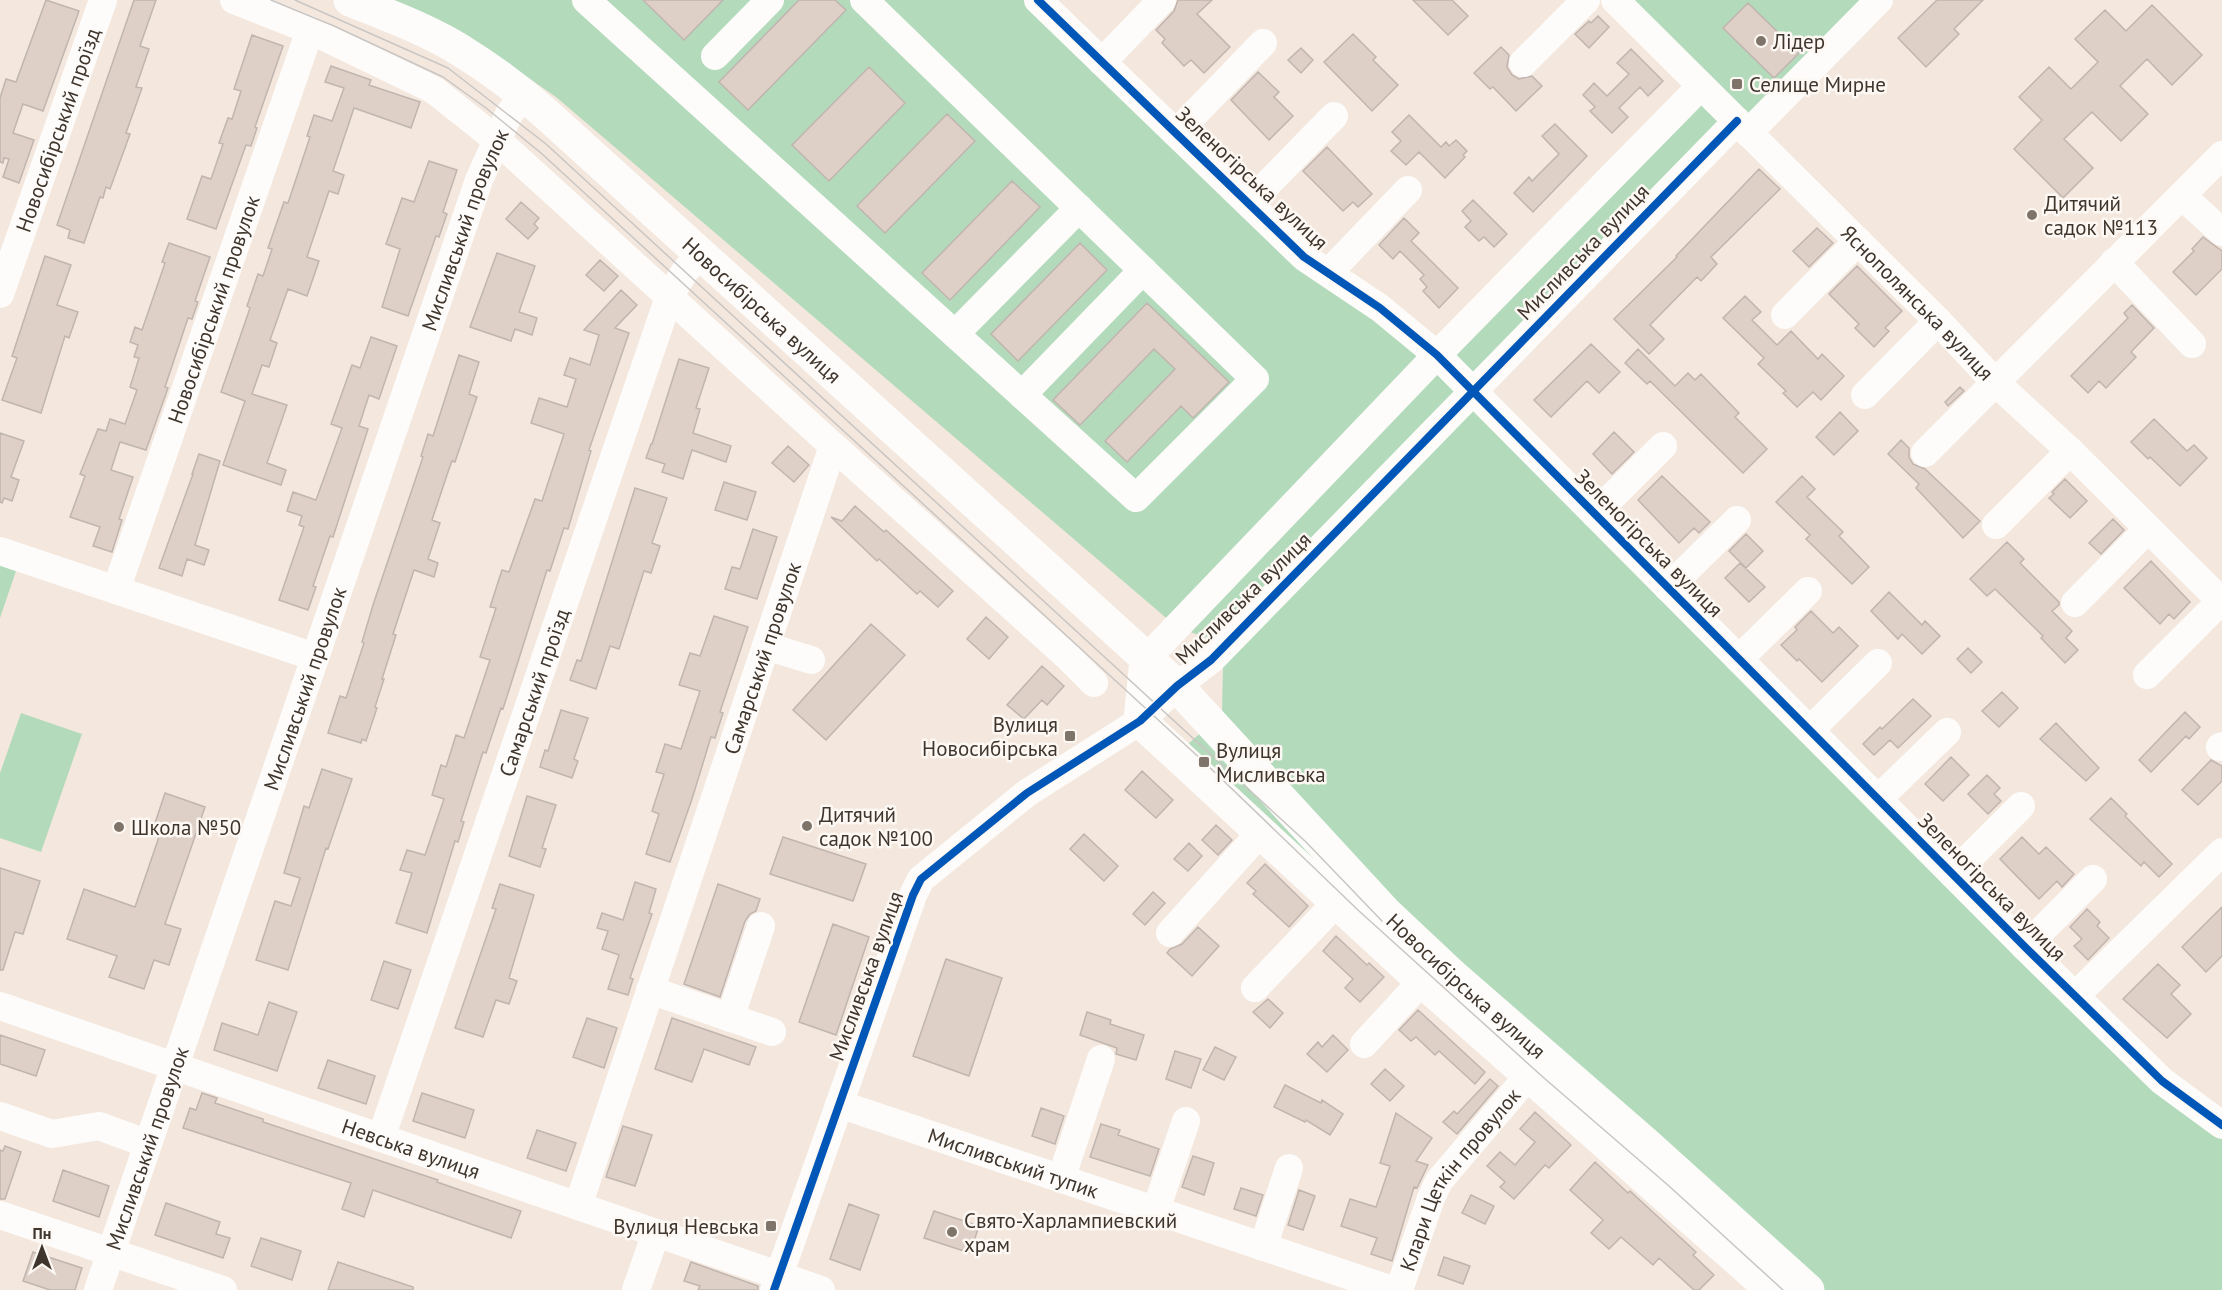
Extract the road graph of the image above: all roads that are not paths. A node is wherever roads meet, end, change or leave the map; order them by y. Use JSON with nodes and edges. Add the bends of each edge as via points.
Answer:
{"nodes":[{"id":1,"x":103,"y":0,"type":"edge"},
{"id":2,"x":234,"y":0,"type":"edge"},
{"id":3,"x":350,"y":0,"type":"edge"},
{"id":4,"x":586,"y":0,"type":"edge"},
{"id":5,"x":770,"y":0,"type":"edge"},
{"id":6,"x":864,"y":0,"type":"edge"},
{"id":7,"x":1038,"y":0,"type":"edge"},
{"id":8,"x":1162,"y":0,"type":"edge"},
{"id":9,"x":1586,"y":0,"type":"edge"},
{"id":10,"x":1615,"y":0,"type":"edge"},
{"id":11,"x":1879,"y":0,"type":"edge"},
{"id":12,"x":310,"y":30,"type":"junction"},
{"id":13,"x":1263,"y":43,"type":"dead end"},
{"id":14,"x":715,"y":56,"type":"dead end"},
{"id":15,"x":1102,"y":62,"type":"junction"},
{"id":16,"x":1522,"y":63,"type":"dead end"},
{"id":17,"x":1701,"y":86,"type":"junction"},
{"id":18,"x":524,"y":95,"type":"junction"},
{"id":19,"x":1334,"y":116,"type":"dead end"},
{"id":20,"x":1743,"y":127,"type":"junction"},
{"id":21,"x":1176,"y":133,"type":"junction"},
{"id":22,"x":497,"y":140,"type":"junction"},
{"id":23,"x":2222,"y":155,"type":"edge"},
{"id":24,"x":1408,"y":190,"type":"dead end"},
{"id":25,"x":2182,"y":196,"type":"junction"},
{"id":26,"x":1249,"y":203,"type":"junction"},
{"id":27,"x":1078,"y":208,"type":"junction"},
{"id":28,"x":2222,"y":232,"type":"edge"},
{"id":29,"x":1858,"y":242,"type":"junction"},
{"id":30,"x":701,"y":254,"type":"junction"},
{"id":31,"x":2114,"y":262,"type":"junction"},
{"id":32,"x":1143,"y":270,"type":"junction"},
{"id":33,"x":1329,"y":272,"type":"junction"},
{"id":34,"x":0,"y":294,"type":"edge"},
{"id":35,"x":669,"y":297,"type":"junction"},
{"id":36,"x":1785,"y":315,"type":"dead end"},
{"id":37,"x":1938,"y":321,"type":"junction"},
{"id":38,"x":955,"y":334,"type":"junction"},
{"id":39,"x":2192,"y":344,"type":"dead end"},
{"id":40,"x":1437,"y":355,"type":"junction"},
{"id":41,"x":1995,"y":382,"type":"junction"},
{"id":42,"x":1473,"y":391,"type":"junction"},
{"id":43,"x":1022,"y":395,"type":"junction"},
{"id":44,"x":1865,"y":395,"type":"dead end"},
{"id":45,"x":833,"y":446,"type":"junction"},
{"id":46,"x":1663,"y":446,"type":"dead end"},
{"id":47,"x":2070,"y":451,"type":"junction"},
{"id":48,"x":1925,"y":453,"type":"dead end"},
{"id":49,"x":1594,"y":514,"type":"junction"},
{"id":50,"x":1737,"y":520,"type":"dead end"},
{"id":51,"x":1996,"y":525,"type":"dead end"},
{"id":52,"x":2148,"y":529,"type":"junction"},
{"id":53,"x":0,"y":551,"type":"edge"},
{"id":54,"x":1668,"y":588,"type":"junction"},
{"id":55,"x":116,"y":590,"type":"junction"},
{"id":56,"x":1808,"y":591,"type":"dead end"},
{"id":57,"x":2221,"y":602,"type":"edge"},
{"id":58,"x":2074,"y":603,"type":"dead end"},
{"id":59,"x":766,"y":646,"type":"junction"},
{"id":60,"x":315,"y":657,"type":"junction"},
{"id":61,"x":1146,"y":659,"type":"junction"},
{"id":62,"x":1739,"y":659,"type":"junction"},
{"id":63,"x":811,"y":660,"type":"dead end"},
{"id":64,"x":1209,"y":662,"type":"junction"},
{"id":65,"x":1878,"y":663,"type":"dead end"},
{"id":66,"x":2147,"y":675,"type":"dead end"},
{"id":67,"x":1094,"y":683,"type":"dead end"},
{"id":68,"x":1177,"y":686,"type":"junction"},
{"id":69,"x":1200,"y":710,"type":"junction"},
{"id":70,"x":1140,"y":721,"type":"junction"},
{"id":71,"x":1810,"y":730,"type":"junction"},
{"id":72,"x":1947,"y":732,"type":"dead end"},
{"id":73,"x":1878,"y":799,"type":"junction"},
{"id":74,"x":2021,"y":806,"type":"dead end"},
{"id":75,"x":1289,"y":807,"type":"junction"},
{"id":76,"x":1261,"y":832,"type":"junction"},
{"id":77,"x":2222,"y":852,"type":"edge"},
{"id":78,"x":1953,"y":874,"type":"junction"},
{"id":79,"x":2093,"y":879,"type":"dead end"},
{"id":80,"x":1336,"y":903,"type":"junction"},
{"id":81,"x":761,"y":926,"type":"dead end"},
{"id":82,"x":1170,"y":933,"type":"dead end"},
{"id":83,"x":2025,"y":947,"type":"junction"},
{"id":84,"x":1422,"y":981,"type":"junction"},
{"id":85,"x":1255,"y":988,"type":"dead end"},
{"id":86,"x":650,"y":990,"type":"junction"},
{"id":87,"x":2075,"y":996,"type":"junction"},
{"id":88,"x":0,"y":1006,"type":"edge"},
{"id":89,"x":730,"y":1018,"type":"junction"},
{"id":90,"x":772,"y":1032,"type":"dead end"},
{"id":91,"x":1364,"y":1044,"type":"dead end"},
{"id":92,"x":1101,"y":1059,"type":"dead end"},
{"id":93,"x":175,"y":1066,"type":"junction"},
{"id":94,"x":1529,"y":1075,"type":"junction"},
{"id":95,"x":839,"y":1104,"type":"junction"},
{"id":96,"x":0,"y":1116,"type":"edge"},
{"id":97,"x":1186,"y":1121,"type":"dead end"},
{"id":98,"x":2222,"y":1125,"type":"edge"},
{"id":99,"x":381,"y":1138,"type":"junction"},
{"id":100,"x":148,"y":1144,"type":"junction"},
{"id":101,"x":1289,"y":1168,"type":"dead end"},
{"id":102,"x":1060,"y":1179,"type":"junction"},
{"id":103,"x":578,"y":1206,"type":"junction"},
{"id":104,"x":1156,"y":1210,"type":"junction"},
{"id":105,"x":0,"y":1215,"type":"edge"},
{"id":106,"x":656,"y":1233,"type":"junction"},
{"id":107,"x":1263,"y":1246,"type":"junction"},
{"id":108,"x":111,"y":1252,"type":"junction"},
{"id":109,"x":777,"y":1283,"type":"edge"},
{"id":110,"x":98,"y":1290,"type":"edge"},
{"id":111,"x":223,"y":1290,"type":"edge"},
{"id":112,"x":636,"y":1290,"type":"edge"},
{"id":113,"x":821,"y":1290,"type":"edge"},
{"id":114,"x":1392,"y":1290,"type":"edge"},
{"id":115,"x":1399,"y":1290,"type":"edge"},
{"id":116,"x":1772,"y":1290,"type":"edge"},
{"id":117,"x":1808,"y":1290,"type":"edge"}],
"edges":[{"from":1,"to":34,"type":"street","name":"Новосибірський проїзд"},
{"from":2,"to":12,"type":"street"},
{"from":3,"to":18,"type":"main road","name":"Новосибірська вулиця","via":[[458,49]]},
{"from":4,"to":38,"type":"street"},
{"from":5,"to":14,"type":"street"},
{"from":6,"to":27,"type":"street"},
{"from":7,"to":15,"type":"street","name":"Зеленогірська вулиця"},
{"from":8,"to":15,"type":"street"},
{"from":9,"to":16,"type":"street"},
{"from":10,"to":17,"type":"street","name":"Яснополянська вулиця"},
{"from":11,"to":20,"type":"street","name":"Мисливська вулиця"},
{"from":12,"to":22,"type":"street","via":[[434,90]]},
{"from":12,"to":55,"type":"street","name":"Новосибірський провулок"},
{"from":13,"to":21,"type":"street"},
{"from":15,"to":21,"type":"street","name":"Зеленогірська вулиця"},
{"from":17,"to":20,"type":"street","name":"Яснополянська вулиця"},
{"from":17,"to":40,"type":"street","name":"Мисливська вулиця"},
{"from":18,"to":22,"type":"street","name":"Мисливський провулок","via":[[509,114]]},
{"from":18,"to":30,"type":"main road","name":"Новосибірська вулиця"},
{"from":19,"to":26,"type":"street"},
{"from":20,"to":29,"type":"street","name":"Яснополянська вулиця"},
{"from":20,"to":42,"type":"street","name":"Мисливська вулиця"},
{"from":21,"to":26,"type":"street","name":"Зеленогірська вулиця"},
{"from":22,"to":35,"type":"street"},
{"from":22,"to":60,"type":"street","name":"Мисливський провулок","via":[[479,180]]},
{"from":23,"to":25,"type":"street"},
{"from":24,"to":33,"type":"street"},
{"from":25,"to":28,"type":"street"},
{"from":25,"to":31,"type":"street"},
{"from":26,"to":33,"type":"street","name":"Зеленогірська вулиця","via":[[1304,257]]},
{"from":27,"to":32,"type":"street"},
{"from":27,"to":38,"type":"street"},
{"from":29,"to":36,"type":"street"},
{"from":29,"to":37,"type":"street","name":"Яснополянська вулиця"},
{"from":30,"to":35,"type":"street","name":"Самарський проїзд"},
{"from":30,"to":61,"type":"main road","name":"Новосибірська вулиця"},
{"from":31,"to":39,"type":"street"},
{"from":31,"to":41,"type":"street"},
{"from":32,"to":43,"type":"street"},
{"from":32,"to":43,"type":"street","via":[[1255,379],[1136,498]]},
{"from":33,"to":40,"type":"street","name":"Зеленогірська вулиця"},
{"from":35,"to":45,"type":"street"},
{"from":35,"to":99,"type":"street","name":"Самарський проїзд"},
{"from":37,"to":41,"type":"street","name":"Яснополянська вулиця"},
{"from":37,"to":44,"type":"street"},
{"from":38,"to":43,"type":"street"},
{"from":40,"to":42,"type":"street","name":"Зеленогірська вулиця"},
{"from":40,"to":61,"type":"street","name":"Мисливська вулиця"},
{"from":41,"to":47,"type":"street","name":"Яснополянська вулиця"},
{"from":41,"to":48,"type":"street"},
{"from":42,"to":49,"type":"street","name":"Зеленогірська вулиця"},
{"from":42,"to":64,"type":"street","name":"Мисливська вулиця"},
{"from":45,"to":59,"type":"street","name":"Самарський провулок"},
{"from":45,"to":67,"type":"street"},
{"from":46,"to":49,"type":"street"},
{"from":47,"to":51,"type":"street"},
{"from":47,"to":52,"type":"street","name":"Яснополянська вулиця"},
{"from":49,"to":54,"type":"street","name":"Зеленогірська вулиця"},
{"from":50,"to":54,"type":"street"},
{"from":52,"to":57,"type":"street","name":"Яснополянська вулиця"},
{"from":52,"to":58,"type":"street"},
{"from":53,"to":55,"type":"street"},
{"from":54,"to":62,"type":"street","name":"Зеленогірська вулиця"},
{"from":55,"to":60,"type":"street"},
{"from":56,"to":62,"type":"street"},
{"from":57,"to":66,"type":"street"},
{"from":59,"to":63,"type":"street"},
{"from":59,"to":86,"type":"street","name":"Самарський провулок"},
{"from":60,"to":93,"type":"street","name":"Мисливський провулок"},
{"from":61,"to":68,"type":"main road","name":"Новосибірська вулиця"},
{"from":61,"to":70,"type":"main road"},
{"from":62,"to":71,"type":"street","name":"Зеленогірська вулиця"},
{"from":64,"to":68,"type":"street","name":"Мисливська вулиця"},
{"from":64,"to":69,"type":"street","name":"Мисливська вулиця"},
{"from":65,"to":71,"type":"street"},
{"from":68,"to":69,"type":"main road","name":"Новосибірська вулиця"},
{"from":68,"to":70,"type":"street","name":"Мисливська вулиця"},
{"from":69,"to":75,"type":"main road","name":"Новосибірська вулиця"},
{"from":70,"to":76,"type":"main road","name":"Новосибірська вулиця"},
{"from":70,"to":95,"type":"street","name":"Мисливська вулиця","via":[[1027,793],[921,879]]},
{"from":71,"to":73,"type":"street","name":"Зеленогірська вулиця"},
{"from":72,"to":73,"type":"street"},
{"from":73,"to":78,"type":"street","name":"Зеленогірська вулиця"},
{"from":74,"to":78,"type":"street"},
{"from":75,"to":76,"type":"main road"},
{"from":75,"to":117,"type":"main road","name":"Новосибірська вулиця","via":[[1385,912],[1452,975]]},
{"from":76,"to":80,"type":"main road","name":"Новосибірська вулиця"},
{"from":76,"to":82,"type":"street"},
{"from":77,"to":87,"type":"street"},
{"from":78,"to":83,"type":"street","name":"Зеленогірська вулиця"},
{"from":79,"to":83,"type":"street"},
{"from":80,"to":84,"type":"main road","name":"Новосибірська вулиця"},
{"from":80,"to":85,"type":"street"},
{"from":81,"to":89,"type":"street"},
{"from":83,"to":87,"type":"street","name":"Зеленогірська вулиця"},
{"from":84,"to":91,"type":"street"},
{"from":84,"to":94,"type":"main road","name":"Новосибірська вулиця"},
{"from":86,"to":89,"type":"street"},
{"from":86,"to":103,"type":"street","name":"Самарський провулок"},
{"from":87,"to":98,"type":"street","name":"Зеленогірська вулиця","via":[[2162,1081]]},
{"from":88,"to":93,"type":"street","name":"Невська вулиця"},
{"from":89,"to":90,"type":"street"},
{"from":92,"to":102,"type":"street"},
{"from":93,"to":99,"type":"street","name":"Невська вулиця"},
{"from":93,"to":100,"type":"street","name":"Мисливський провулок"},
{"from":94,"to":115,"type":"street","name":"Клари Цеткін провулок","via":[[1439,1181]]},
{"from":94,"to":116,"type":"main road","name":"Новосибірська вулиця"},
{"from":95,"to":102,"type":"street","name":"Мисливський тупик"},
{"from":95,"to":109,"type":"street","name":"Мисливська вулиця"},
{"from":96,"to":100,"type":"street","via":[[52,1134],[99,1126]]},
{"from":97,"to":104,"type":"street"},
{"from":99,"to":103,"type":"street","name":"Невська вулиця"},
{"from":100,"to":108,"type":"street","name":"Мисливський провулок"},
{"from":101,"to":107,"type":"street"},
{"from":102,"to":104,"type":"street","name":"Мисливський тупик"},
{"from":103,"to":106,"type":"street","name":"Невська вулиця"},
{"from":104,"to":107,"type":"street","name":"Мисливський тупик"},
{"from":105,"to":108,"type":"street"},
{"from":106,"to":109,"type":"street","name":"Невська вулиця"},
{"from":106,"to":112,"type":"street"},
{"from":107,"to":114,"type":"street","name":"Мисливський тупик"},
{"from":108,"to":110,"type":"street","name":"Мисливський провулок"},
{"from":108,"to":111,"type":"street"},
{"from":109,"to":113,"type":"street","name":"Невська вулиця"}]}
